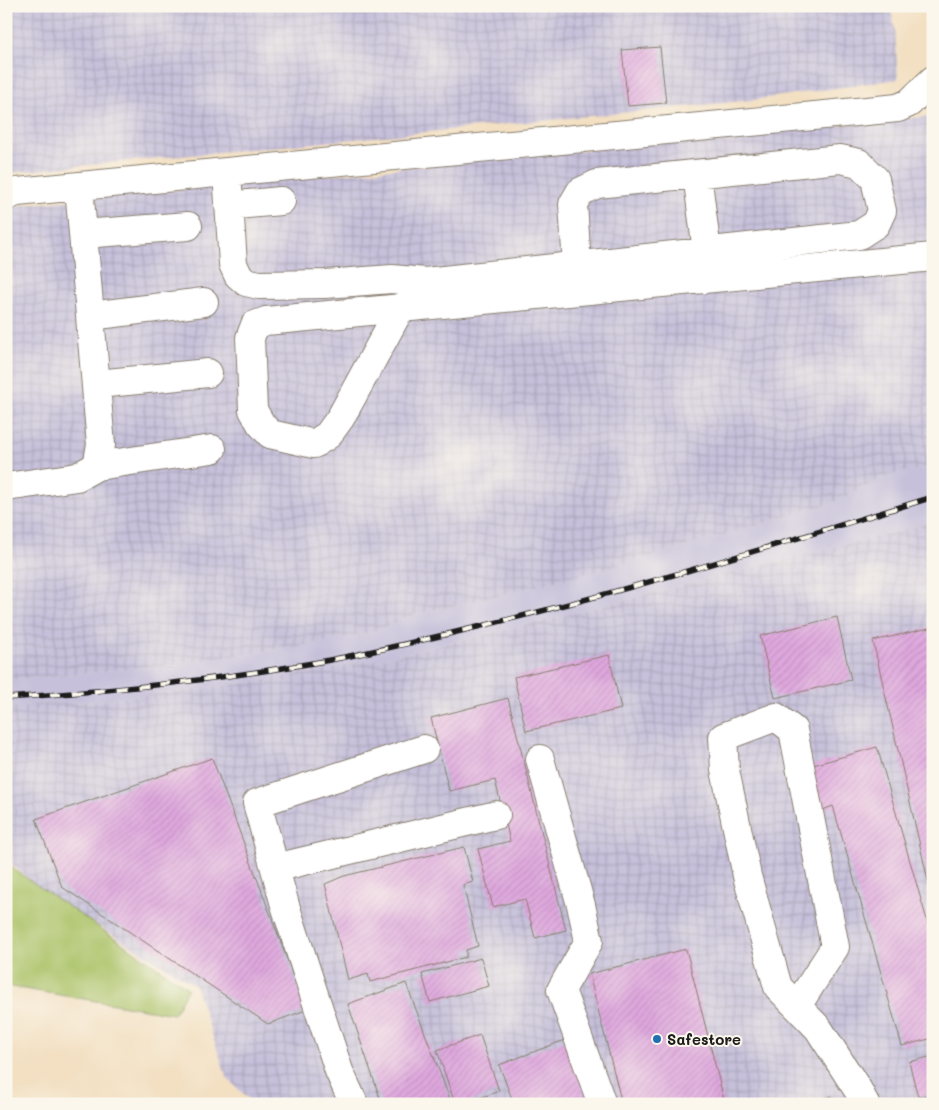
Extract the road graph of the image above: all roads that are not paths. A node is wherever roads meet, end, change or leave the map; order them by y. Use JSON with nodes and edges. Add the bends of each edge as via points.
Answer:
{"nodes":[{"id":1,"x":933,"y":80,"type":"edge"},
{"id":2,"x":921,"y":104,"type":"edge"},
{"id":3,"x":227,"y":172,"type":"junction"},
{"id":4,"x":697,"y":174,"type":"junction"},
{"id":5,"x":78,"y":187,"type":"junction"},
{"id":6,"x":6,"y":196,"type":"edge"},
{"id":7,"x":281,"y":201,"type":"dead end"},
{"id":8,"x":237,"y":205,"type":"dead end"},
{"id":9,"x":188,"y":226,"type":"dead end"},
{"id":10,"x":83,"y":234,"type":"junction"},
{"id":11,"x":706,"y":252,"type":"junction"},
{"id":12,"x":933,"y":257,"type":"edge"},
{"id":13,"x":578,"y":266,"type":"junction"},
{"id":14,"x":204,"y":302,"type":"dead end"},
{"id":15,"x":400,"y":307,"type":"junction"},
{"id":16,"x":90,"y":316,"type":"junction"},
{"id":17,"x":208,"y":373,"type":"dead end"},
{"id":18,"x":97,"y":384,"type":"junction"},
{"id":19,"x":212,"y":449,"type":"dead end"},
{"id":20,"x":97,"y":466,"type":"junction"},
{"id":21,"x":6,"y":487,"type":"edge"},
{"id":22,"x":424,"y":749,"type":"dead end"},
{"id":23,"x":540,"y":759,"type":"dead end"},
{"id":24,"x":496,"y":815,"type":"dead end"},
{"id":25,"x":275,"y":868,"type":"junction"},
{"id":26,"x":797,"y":1006,"type":"junction"},
{"id":27,"x":354,"y":1104,"type":"edge"},
{"id":28,"x":602,"y":1104,"type":"edge"},
{"id":29,"x":865,"y":1104,"type":"edge"}],
"edges":[{"from":1,"to":2,"type":"lane"},
{"from":2,"to":3,"type":"lane"},
{"from":3,"to":5,"type":"lane"},
{"from":3,"to":13,"type":"lane","via":[[234,264],[238,275],[259,286],[392,279],[425,282]]},
{"from":4,"to":11,"type":"lane"},
{"from":4,"to":11,"type":"lane","via":[[840,158],[859,163],[874,179],[882,210],[876,224],[860,235]]},
{"from":4,"to":13,"type":"lane","via":[[597,184],[580,192],[573,204]]},
{"from":5,"to":6,"type":"lane","via":[[17,192]]},
{"from":5,"to":10,"type":"lane"},
{"from":7,"to":8,"type":"lane"},
{"from":9,"to":10,"type":"lane"},
{"from":10,"to":16,"type":"lane"},
{"from":11,"to":13,"type":"lane"},
{"from":12,"to":15,"type":"lane"},
{"from":14,"to":16,"type":"lane"},
{"from":15,"to":15,"type":"lane","via":[[341,417],[328,435],[314,444],[270,434],[260,424],[253,410],[250,338],[254,326],[266,321]]},
{"from":16,"to":18,"type":"lane"},
{"from":17,"to":18,"type":"lane"},
{"from":18,"to":20,"type":"lane","via":[[102,445]]},
{"from":19,"to":20,"type":"lane"},
{"from":20,"to":21,"type":"lane","via":[[77,477]]},
{"from":22,"to":25,"type":"lane","via":[[257,803]]},
{"from":23,"to":28,"type":"lane","via":[[589,941],[561,990]]},
{"from":24,"to":25,"type":"lane"},
{"from":25,"to":27,"type":"lane","via":[[339,1071]]},
{"from":26,"to":26,"type":"lane","via":[[778,987],[747,876],[725,770],[723,737],[776,716],[793,730],[835,947]]},
{"from":26,"to":29,"type":"lane","via":[[818,1028]]}]}
